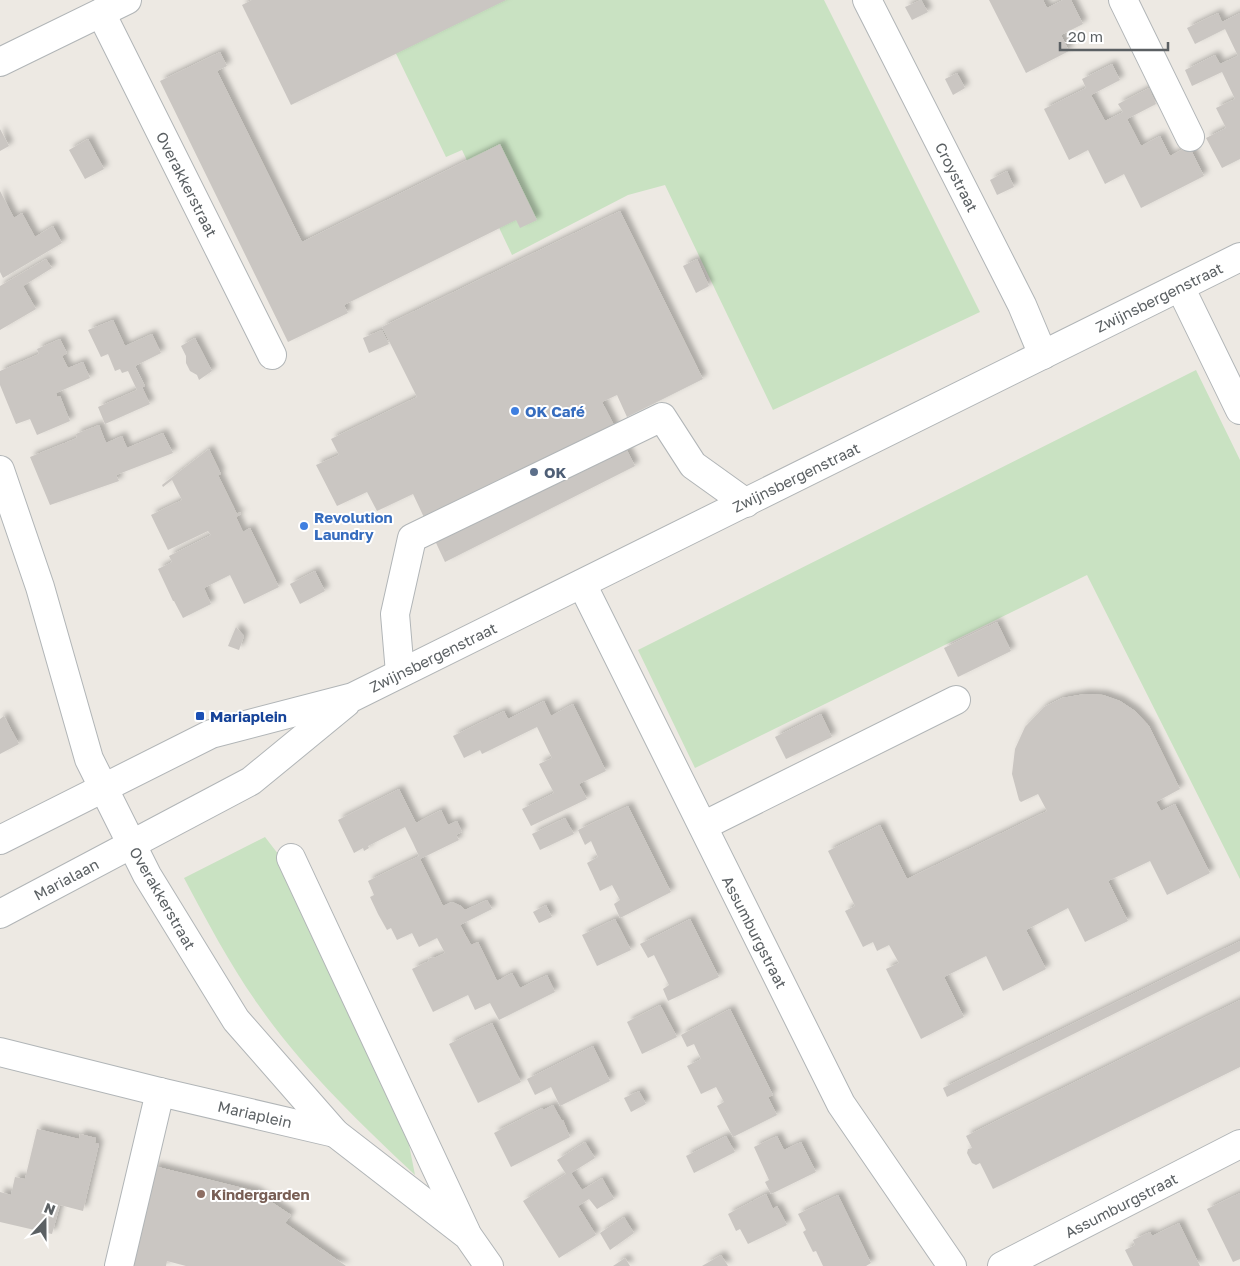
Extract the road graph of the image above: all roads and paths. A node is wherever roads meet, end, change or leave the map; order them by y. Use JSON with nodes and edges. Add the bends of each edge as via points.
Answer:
{"nodes":[{"id":1,"x":127,"y":0,"type":"edge"},
{"id":2,"x":867,"y":0,"type":"edge"},
{"id":3,"x":1123,"y":0,"type":"edge"},
{"id":4,"x":101,"y":13,"type":"junction"},
{"id":5,"x":0,"y":62,"type":"edge"},
{"id":6,"x":1190,"y":137,"type":"dead end"},
{"id":7,"x":1240,"y":258,"type":"edge"},
{"id":8,"x":1180,"y":287,"type":"junction"},
{"id":9,"x":272,"y":355,"type":"dead end"},
{"id":10,"x":1043,"y":355,"type":"junction"},
{"id":11,"x":1240,"y":410,"type":"edge"},
{"id":12,"x":0,"y":470,"type":"edge"},
{"id":13,"x":746,"y":502,"type":"junction"},
{"id":14,"x":582,"y":584,"type":"junction"},
{"id":15,"x":400,"y":673,"type":"junction"},
{"id":16,"x":353,"y":697,"type":"junction"},
{"id":17,"x":956,"y":700,"type":"dead end"},
{"id":18,"x":104,"y":788,"type":"junction"},
{"id":19,"x":702,"y":826,"type":"junction"},
{"id":20,"x":0,"y":840,"type":"edge"},
{"id":21,"x":132,"y":844,"type":"junction"},
{"id":22,"x":291,"y":858,"type":"dead end"},
{"id":23,"x":0,"y":914,"type":"edge"},
{"id":24,"x":0,"y":1052,"type":"edge"},
{"id":25,"x":160,"y":1092,"type":"junction"},
{"id":26,"x":335,"y":1133,"type":"junction"},
{"id":27,"x":1240,"y":1144,"type":"edge"},
{"id":28,"x":468,"y":1236,"type":"junction"},
{"id":29,"x":119,"y":1266,"type":"edge"},
{"id":30,"x":489,"y":1266,"type":"edge"},
{"id":31,"x":952,"y":1266,"type":"edge"},
{"id":32,"x":1002,"y":1266,"type":"edge"}],
"edges":[{"from":1,"to":4,"type":"street"},
{"from":2,"to":10,"type":"street","name":"Croystraat","via":[[1022,305]]},
{"from":3,"to":6,"type":"street"},
{"from":4,"to":5,"type":"street"},
{"from":4,"to":9,"type":"street","name":"Overakkerstraat"},
{"from":7,"to":8,"type":"street","name":"Zwijnsbergenstraat"},
{"from":8,"to":10,"type":"street","name":"Zwijnsbergenstraat"},
{"from":8,"to":11,"type":"street"},
{"from":10,"to":13,"type":"street","name":"Zwijnsbergenstraat"},
{"from":12,"to":18,"type":"street","name":"Overakkerstraat","via":[[40,587],[89,759]]},
{"from":13,"to":14,"type":"street","name":"Zwijnsbergenstraat"},
{"from":13,"to":15,"type":"street","via":[[693,465],[662,417],[412,538],[395,614]]},
{"from":14,"to":15,"type":"street","name":"Zwijnsbergenstraat"},
{"from":14,"to":19,"type":"street","name":"Assumburgstraat"},
{"from":15,"to":16,"type":"street","name":"Zwijnsbergenstraat"},
{"from":16,"to":18,"type":"street","name":"Zwijnsbergenstraat","via":[[211,734]]},
{"from":16,"to":21,"type":"street","name":"Zwijnsbergenstraat","via":[[251,781]]},
{"from":17,"to":19,"type":"street"},
{"from":18,"to":20,"type":"street"},
{"from":18,"to":21,"type":"street","name":"Overakkerstraat"},
{"from":19,"to":31,"type":"street","name":"Assumburgstraat","via":[[842,1104]]},
{"from":21,"to":23,"type":"street","name":"Marialaan"},
{"from":21,"to":26,"type":"street","name":"Overakkerstraat","via":[[147,875],[236,1020]]},
{"from":22,"to":28,"type":"street","name":"Overakkerstraat"},
{"from":24,"to":25,"type":"street","name":"Mariaplein"},
{"from":25,"to":26,"type":"street","name":"Mariaplein"},
{"from":25,"to":29,"type":"street"},
{"from":26,"to":28,"type":"street","name":"Overakkerstraat"},
{"from":27,"to":32,"type":"street","name":"Assumburgstraat"},
{"from":28,"to":30,"type":"street","name":"Overakkerstraat"}]}
